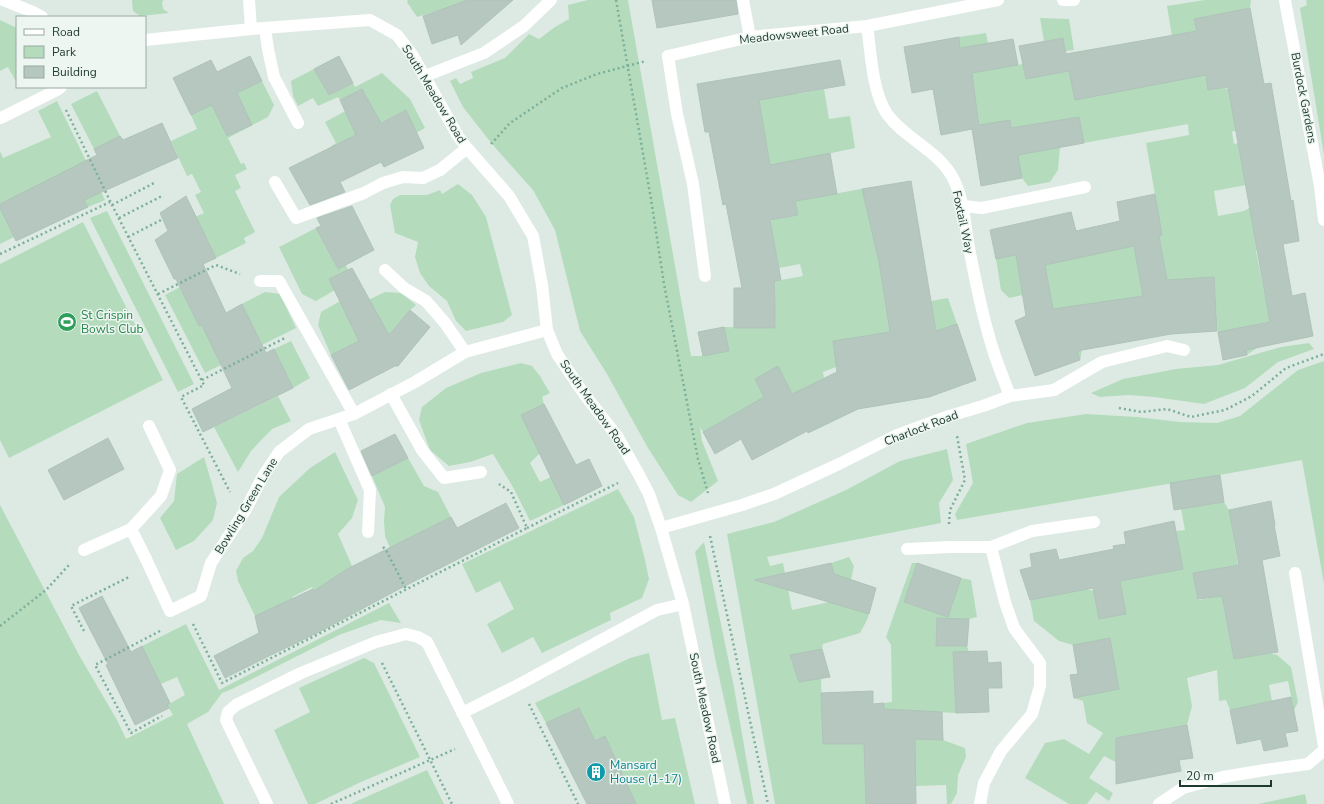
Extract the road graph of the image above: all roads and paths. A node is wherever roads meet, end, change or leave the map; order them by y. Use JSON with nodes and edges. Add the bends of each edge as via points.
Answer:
{"nodes":[{"id":1,"x":3,"y":0,"type":"edge"},
{"id":2,"x":249,"y":0,"type":"edge"},
{"id":3,"x":550,"y":0,"type":"edge"},
{"id":4,"x":616,"y":0,"type":"edge"},
{"id":5,"x":743,"y":0,"type":"edge"},
{"id":6,"x":998,"y":0,"type":"edge"},
{"id":7,"x":1063,"y":0,"type":"edge"},
{"id":8,"x":1074,"y":0,"type":"edge"},
{"id":9,"x":1286,"y":3,"type":"edge"},
{"id":10,"x":40,"y":16,"type":"edge"},
{"id":11,"x":867,"y":26,"type":"junction"},
{"id":12,"x":266,"y":28,"type":"junction"},
{"id":13,"x":251,"y":29,"type":"junction"},
{"id":14,"x":750,"y":37,"type":"junction"},
{"id":15,"x":146,"y":40,"type":"edge"},
{"id":16,"x":668,"y":56,"type":"junction"},
{"id":17,"x":627,"y":66,"type":"junction"},
{"id":18,"x":425,"y":76,"type":"junction"},
{"id":19,"x":59,"y":89,"type":"edge"},
{"id":20,"x":1,"y":118,"type":"edge"},
{"id":21,"x":298,"y":123,"type":"dead end"},
{"id":22,"x":486,"y":146,"type":"dead end"},
{"id":23,"x":467,"y":148,"type":"junction"},
{"id":24,"x":156,"y":182,"type":"dead end"},
{"id":25,"x":275,"y":182,"type":"dead end"},
{"id":26,"x":1085,"y":187,"type":"dead end"},
{"id":27,"x":162,"y":196,"type":"dead end"},
{"id":28,"x":110,"y":202,"type":"junction"},
{"id":29,"x":112,"y":205,"type":"junction"},
{"id":30,"x":962,"y":206,"type":"junction"},
{"id":31,"x":118,"y":218,"type":"junction"},
{"id":32,"x":162,"y":219,"type":"dead end"},
{"id":33,"x":1324,"y":220,"type":"edge"},
{"id":34,"x":128,"y":237,"type":"junction"},
{"id":35,"x":0,"y":254,"type":"edge"},
{"id":36,"x":385,"y":270,"type":"dead end"},
{"id":37,"x":706,"y":276,"type":"dead end"},
{"id":38,"x":260,"y":281,"type":"joint"},
{"id":39,"x":158,"y":294,"type":"junction"},
{"id":40,"x":305,"y":327,"type":"junction"},
{"id":41,"x":547,"y":330,"type":"junction"},
{"id":42,"x":1184,"y":350,"type":"dead end"},
{"id":43,"x":465,"y":352,"type":"junction"},
{"id":44,"x":1324,"y":354,"type":"edge"},
{"id":45,"x":202,"y":380,"type":"junction"},
{"id":46,"x":391,"y":394,"type":"junction"},
{"id":47,"x":1010,"y":396,"type":"junction"},
{"id":48,"x":1119,"y":408,"type":"dead end"},
{"id":49,"x":354,"y":414,"type":"junction"},
{"id":50,"x":339,"y":419,"type":"junction"},
{"id":51,"x":149,"y":426,"type":"dead end"},
{"id":52,"x":956,"y":434,"type":"dead end"},
{"id":53,"x":480,"y":472,"type":"joint"},
{"id":54,"x":638,"y":473,"type":"junction"},
{"id":55,"x":710,"y":498,"type":"dead end"},
{"id":56,"x":245,"y":511,"type":"junction"},
{"id":57,"x":1094,"y":522,"type":"dead end"},
{"id":58,"x":527,"y":528,"type":"junction"},
{"id":59,"x":662,"y":528,"type":"junction"},
{"id":60,"x":131,"y":529,"type":"junction"},
{"id":61,"x":949,"y":529,"type":"dead end"},
{"id":62,"x":368,"y":532,"type":"joint"},
{"id":63,"x":710,"y":533,"type":"dead end"},
{"id":64,"x":991,"y":547,"type":"junction"},
{"id":65,"x":907,"y":549,"type":"dead end"},
{"id":66,"x":84,"y":550,"type":"joint"},
{"id":67,"x":148,"y":563,"type":"junction"},
{"id":68,"x":1295,"y":573,"type":"dead end"},
{"id":69,"x":406,"y":588,"type":"junction"},
{"id":70,"x":183,"y":604,"type":"junction"},
{"id":71,"x":683,"y":604,"type":"junction"},
{"id":72,"x":0,"y":626,"type":"edge"},
{"id":73,"x":162,"y":630,"type":"dead end"},
{"id":74,"x":84,"y":631,"type":"dead end"},
{"id":75,"x":381,"y":661,"type":"dead end"},
{"id":76,"x":527,"y":701,"type":"dead end"},
{"id":77,"x":462,"y":712,"type":"junction"},
{"id":78,"x":162,"y":716,"type":"dead end"},
{"id":79,"x":1324,"y":746,"type":"edge"},
{"id":80,"x":455,"y":750,"type":"dead end"},
{"id":81,"x":1324,"y":750,"type":"edge"},
{"id":82,"x":430,"y":761,"type":"junction"},
{"id":83,"x":267,"y":804,"type":"edge"},
{"id":84,"x":331,"y":804,"type":"edge"},
{"id":85,"x":452,"y":804,"type":"edge"},
{"id":86,"x":508,"y":804,"type":"edge"},
{"id":87,"x":578,"y":804,"type":"edge"},
{"id":88,"x":725,"y":804,"type":"edge"},
{"id":89,"x":768,"y":804,"type":"edge"},
{"id":90,"x":980,"y":804,"type":"edge"},
{"id":91,"x":1159,"y":804,"type":"edge"}],
"edges":[{"from":1,"to":10,"type":"street"},
{"from":2,"to":13,"type":"street"},
{"from":3,"to":18,"type":"street","via":[[524,26],[484,53]]},
{"from":4,"to":17,"type":"path"},
{"from":5,"to":14,"type":"street"},
{"from":6,"to":11,"type":"street","name":"Meadowsweet Road"},
{"from":7,"to":8,"type":"street"},
{"from":9,"to":33,"type":"street","name":"Burdock Gardens"},
{"from":11,"to":14,"type":"street","name":"Meadowsweet Road"},
{"from":11,"to":30,"type":"street","name":"Foxtail Way","via":[[877,93],[887,114],[903,130],[933,152],[945,166],[954,180]]},
{"from":12,"to":13,"type":"street","name":"South Meadow Road"},
{"from":12,"to":18,"type":"street","name":"South Meadow Road","via":[[370,20],[397,36],[414,56]]},
{"from":12,"to":21,"type":"street","via":[[274,77]]},
{"from":13,"to":15,"type":"street","name":"South Meadow Road"},
{"from":14,"to":16,"type":"street","name":"Meadowsweet Road"},
{"from":16,"to":17,"type":"path"},
{"from":16,"to":37,"type":"street","via":[[677,114],[693,184]]},
{"from":17,"to":22,"type":"path","via":[[597,74],[562,88],[510,123],[492,144]]},
{"from":17,"to":55,"type":"path","via":[[664,284],[698,459]]},
{"from":18,"to":23,"type":"street","name":"South Meadow Road"},
{"from":19,"to":20,"type":"street"},
{"from":19,"to":28,"type":"path"},
{"from":23,"to":25,"type":"street","via":[[440,170],[423,178],[403,177],[383,183],[364,193],[296,218]]},
{"from":23,"to":41,"type":"street","name":"South Meadow Road","via":[[509,196],[533,236]]},
{"from":24,"to":29,"type":"path"},
{"from":26,"to":30,"type":"street","via":[[982,208]]},
{"from":27,"to":31,"type":"path"},
{"from":28,"to":29,"type":"path"},
{"from":28,"to":35,"type":"path"},
{"from":29,"to":31,"type":"path"},
{"from":30,"to":47,"type":"street","name":"Foxtail Way","via":[[981,306],[995,357]]},
{"from":31,"to":34,"type":"path"},
{"from":32,"to":34,"type":"path"},
{"from":34,"to":39,"type":"path"},
{"from":36,"to":43,"type":"street","via":[[404,288],[426,301]]},
{"from":38,"to":39,"type":"path","via":[[216,266]]},
{"from":38,"to":40,"type":"street","via":[[279,281]]},
{"from":39,"to":45,"type":"path"},
{"from":40,"to":45,"type":"path"},
{"from":40,"to":49,"type":"street"},
{"from":41,"to":43,"type":"street","name":"Bowling Green Lane"},
{"from":41,"to":54,"type":"street","name":"South Meadow Road","via":[[557,354],[617,436]]},
{"from":42,"to":47,"type":"street","name":"Charlock Road","via":[[1166,346],[1102,362],[1054,390]]},
{"from":43,"to":46,"type":"street","name":"Bowling Green Lane"},
{"from":44,"to":48,"type":"path","via":[[1286,368],[1252,396],[1224,410],[1191,417],[1167,409],[1140,412]]},
{"from":45,"to":56,"type":"path","via":[[204,385],[181,397],[230,492]]},
{"from":46,"to":49,"type":"street","name":"Bowling Green Lane"},
{"from":46,"to":53,"type":"street","via":[[422,450],[444,478]]},
{"from":47,"to":59,"type":"street","name":"Charlock Road","via":[[895,436],[774,494]]},
{"from":49,"to":50,"type":"street","name":"Bowling Green Lane"},
{"from":50,"to":56,"type":"street","name":"Bowling Green Lane","via":[[309,429],[279,452]]},
{"from":50,"to":62,"type":"street","via":[[370,490]]},
{"from":51,"to":60,"type":"street","via":[[170,470],[161,496]]},
{"from":52,"to":61,"type":"path","via":[[965,480],[950,510]]},
{"from":53,"to":58,"type":"path","via":[[511,492]]},
{"from":54,"to":58,"type":"path"},
{"from":54,"to":59,"type":"street","name":"South Meadow Road"},
{"from":56,"to":70,"type":"street","name":"Bowling Green Lane","via":[[210,563],[201,596]]},
{"from":57,"to":64,"type":"street","via":[[1032,531]]},
{"from":58,"to":69,"type":"path"},
{"from":59,"to":71,"type":"street","name":"South Meadow Road"},
{"from":60,"to":66,"type":"street"},
{"from":60,"to":67,"type":"street"},
{"from":62,"to":69,"type":"path","via":[[386,550]]},
{"from":63,"to":89,"type":"path"},
{"from":64,"to":65,"type":"street"},
{"from":64,"to":90,"type":"street","via":[[1014,628],[1040,663],[1040,686],[1032,714],[1001,751],[984,783]]},
{"from":66,"to":72,"type":"path","via":[[46,590]]},
{"from":67,"to":70,"type":"street","name":"Bowling Green Lane","via":[[170,611]]},
{"from":67,"to":74,"type":"path","via":[[71,606]]},
{"from":68,"to":79,"type":"street"},
{"from":69,"to":70,"type":"path","via":[[222,683]]},
{"from":71,"to":77,"type":"street","via":[[657,610]]},
{"from":71,"to":88,"type":"street","name":"South Meadow Road"},
{"from":73,"to":78,"type":"path","via":[[95,666],[131,733]]},
{"from":75,"to":82,"type":"path"},
{"from":76,"to":87,"type":"path"},
{"from":77,"to":83,"type":"street","via":[[428,642],[406,634],[376,642],[302,673],[236,705],[228,712],[226,720]]},
{"from":77,"to":86,"type":"street"},
{"from":80,"to":82,"type":"path"},
{"from":81,"to":91,"type":"street","via":[[1308,764],[1223,777],[1183,788]]},
{"from":82,"to":84,"type":"path"},
{"from":82,"to":85,"type":"path"}]}
